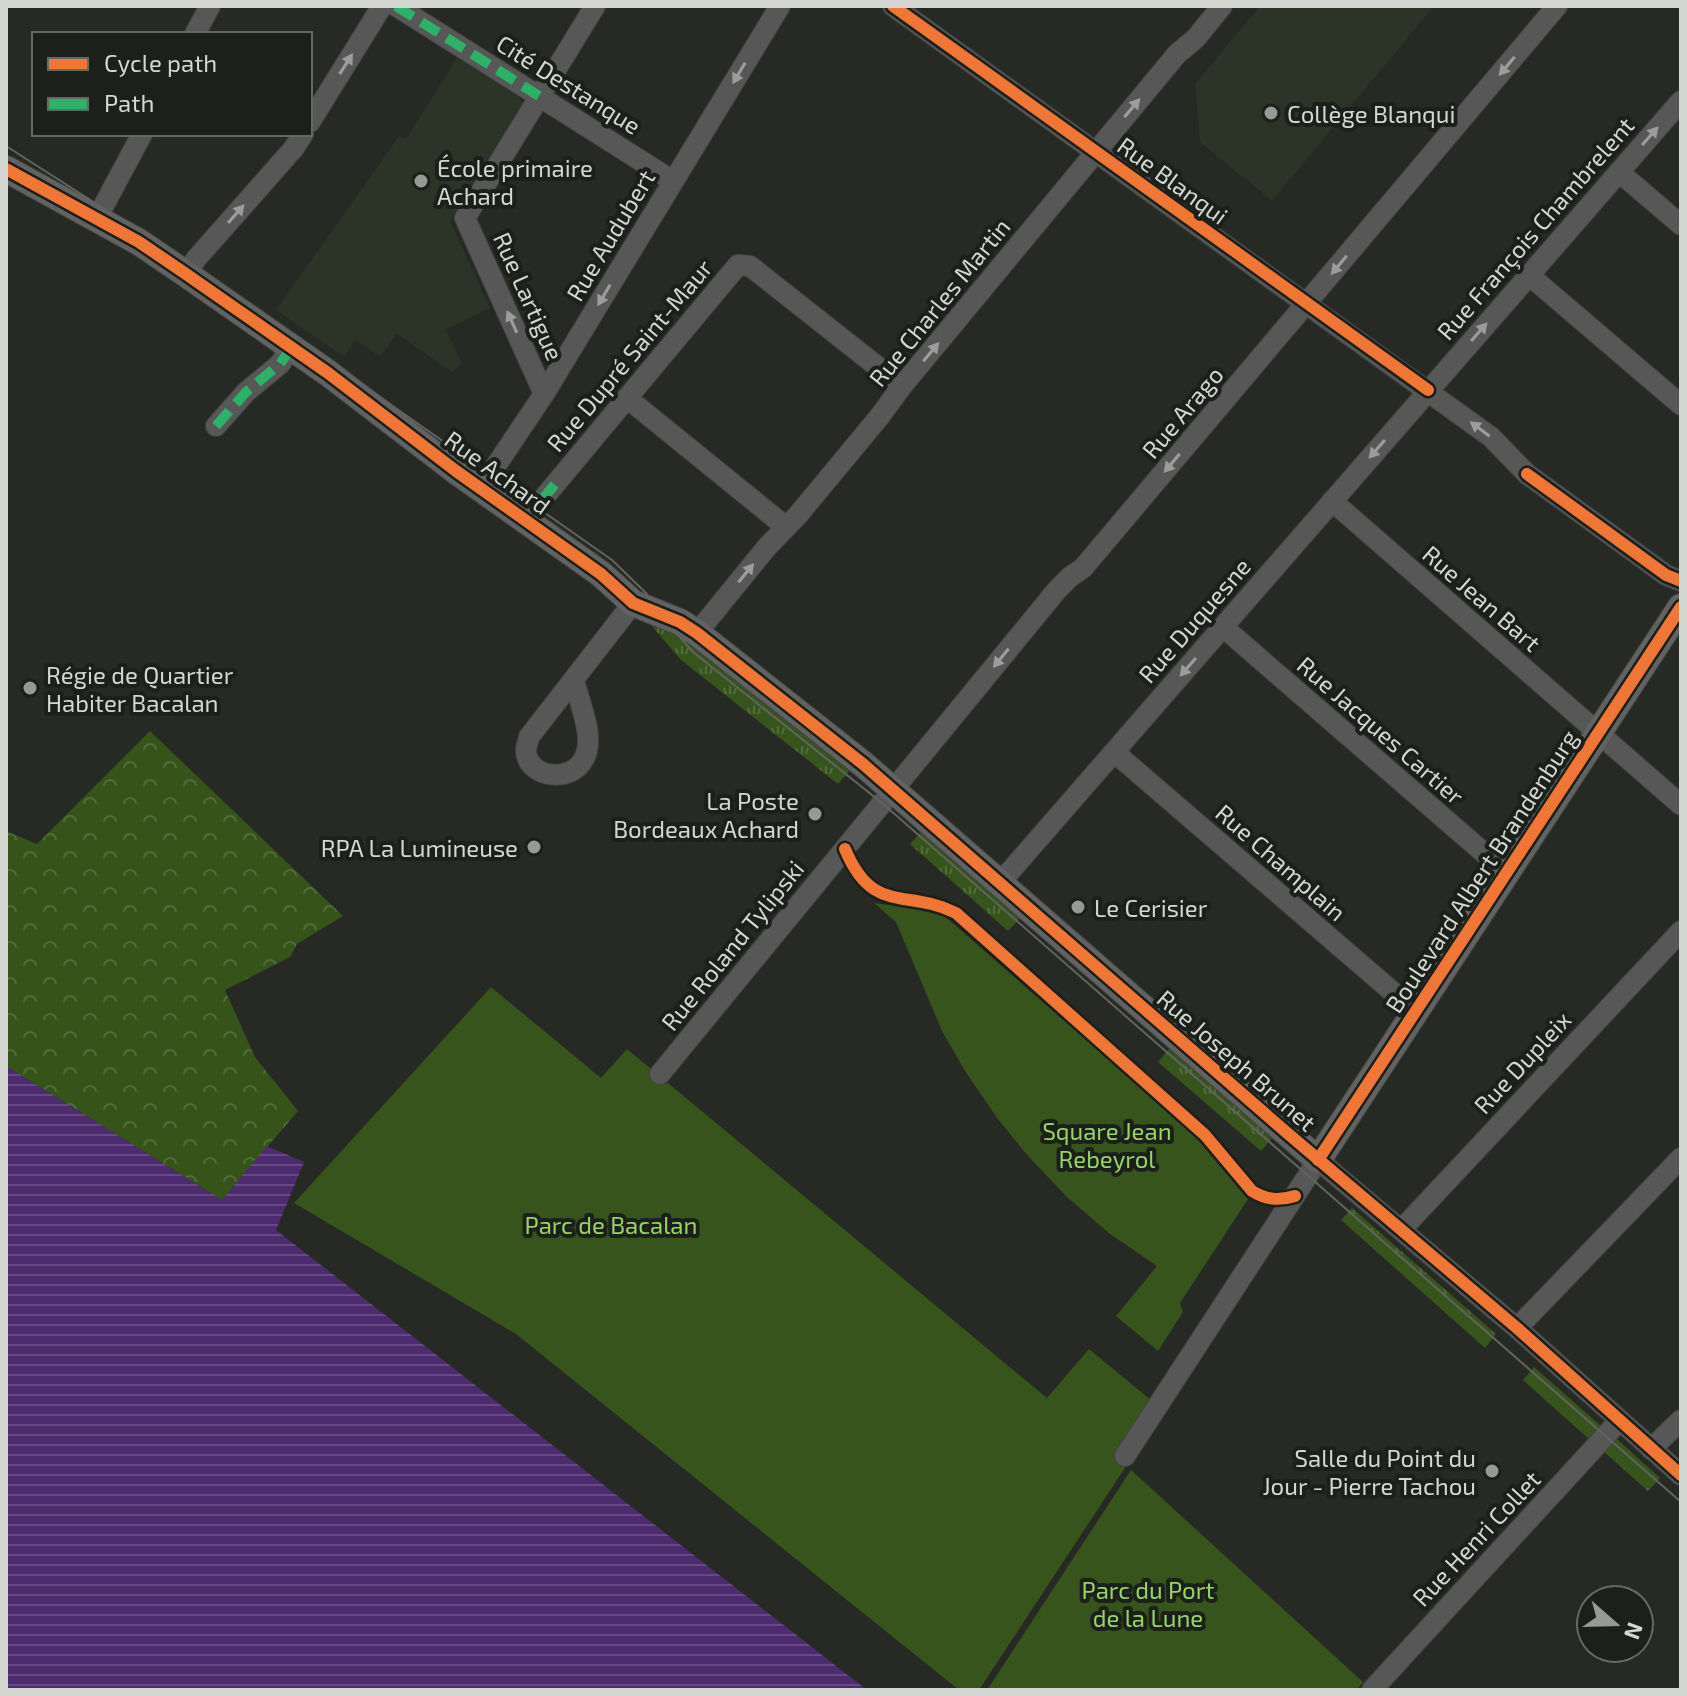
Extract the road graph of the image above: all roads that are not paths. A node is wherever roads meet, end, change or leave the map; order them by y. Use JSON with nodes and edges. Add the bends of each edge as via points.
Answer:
{"nodes":[{"id":1,"x":210,"y":6,"type":"edge"},
{"id":2,"x":382,"y":6,"type":"edge"},
{"id":3,"x":396,"y":6,"type":"edge"},
{"id":4,"x":595,"y":6,"type":"edge"},
{"id":5,"x":780,"y":6,"type":"edge"},
{"id":6,"x":893,"y":6,"type":"edge"},
{"id":7,"x":1222,"y":6,"type":"edge"},
{"id":8,"x":1557,"y":6,"type":"edge"},
{"id":9,"x":196,"y":32,"type":"edge"},
{"id":10,"x":539,"y":96,"type":"junction"},
{"id":11,"x":1681,"y":101,"type":"edge"},
{"id":12,"x":312,"y":119,"type":"edge"},
{"id":13,"x":141,"y":136,"type":"edge"},
{"id":14,"x":302,"y":136,"type":"edge"},
{"id":15,"x":1097,"y":152,"type":"junction"},
{"id":16,"x":6,"y":169,"type":"edge"},
{"id":17,"x":1619,"y":172,"type":"junction"},
{"id":18,"x":673,"y":181,"type":"junction"},
{"id":19,"x":96,"y":220,"type":"junction"},
{"id":20,"x":1681,"y":225,"type":"edge"},
{"id":21,"x":186,"y":274,"type":"junction"},
{"id":22,"x":1529,"y":275,"type":"junction"},
{"id":23,"x":1307,"y":304,"type":"junction"},
{"id":24,"x":291,"y":348,"type":"junction"},
{"id":25,"x":902,"y":386,"type":"junction"},
{"id":26,"x":1428,"y":390,"type":"junction"},
{"id":27,"x":544,"y":394,"type":"junction"},
{"id":28,"x":627,"y":398,"type":"junction"},
{"id":29,"x":1681,"y":405,"type":"edge"},
{"id":30,"x":216,"y":426,"type":"dead end"},
{"id":31,"x":481,"y":488,"type":"junction"},
{"id":32,"x":542,"y":500,"type":"dead end"},
{"id":33,"x":1332,"y":501,"type":"junction"},
{"id":34,"x":786,"y":527,"type":"junction"},
{"id":35,"x":1681,"y":581,"type":"edge"},
{"id":36,"x":633,"y":603,"type":"junction"},
{"id":37,"x":1681,"y":607,"type":"edge"},
{"id":38,"x":1223,"y":627,"type":"junction"},
{"id":39,"x":697,"y":633,"type":"junction"},
{"id":40,"x":574,"y":680,"type":"dead end"},
{"id":41,"x":1598,"y":733,"type":"junction"},
{"id":42,"x":1114,"y":752,"type":"junction"},
{"id":43,"x":893,"y":790,"type":"junction"},
{"id":44,"x":1681,"y":805,"type":"edge"},
{"id":45,"x":945,"y":836,"type":"joint"},
{"id":46,"x":845,"y":849,"type":"joint"},
{"id":47,"x":1506,"y":872,"type":"junction"},
{"id":48,"x":999,"y":884,"type":"junction"},
{"id":49,"x":1681,"y":931,"type":"edge"},
{"id":50,"x":1416,"y":1010,"type":"junction"},
{"id":51,"x":660,"y":1074,"type":"dead end"},
{"id":52,"x":1681,"y":1158,"type":"edge"},
{"id":53,"x":1318,"y":1160,"type":"junction"},
{"id":54,"x":1402,"y":1229,"type":"junction"},
{"id":55,"x":1517,"y":1328,"type":"junction"},
{"id":56,"x":1681,"y":1420,"type":"edge"},
{"id":57,"x":1619,"y":1421,"type":"junction"},
{"id":58,"x":1651,"y":1449,"type":"junction"},
{"id":59,"x":1125,"y":1456,"type":"dead end"},
{"id":60,"x":1681,"y":1475,"type":"edge"},
{"id":61,"x":1372,"y":1690,"type":"edge"}],
"edges":[{"from":1,"to":9,"type":"street"},
{"from":12,"to":2,"type":"street","one_way":true},
{"from":3,"to":10,"type":"street","name":"Cité Destanque"},
{"from":4,"to":10,"type":"street"},
{"from":5,"to":18,"type":"street","name":"Rue Audubert","one_way":true},
{"from":6,"to":15,"type":"street","name":"Rue Blanqui"},
{"from":15,"to":7,"type":"street","name":"Rue Charles Martin","one_way":true},
{"from":8,"to":23,"type":"street","name":"Rue Arago","one_way":true},
{"from":10,"to":18,"type":"street","name":"Cité Destanque"},
{"from":27,"to":10,"type":"street","name":"Rue Lartigue","one_way":true,"via":[[465,218]]},
{"from":17,"to":11,"type":"street","name":"Rue François Chambrelent","one_way":true},
{"from":13,"to":19,"type":"street"},
{"from":21,"to":14,"type":"street","one_way":true},
{"from":15,"to":23,"type":"street","name":"Rue Blanqui"},
{"from":25,"to":15,"type":"street","name":"Rue Charles Martin","one_way":true},
{"from":16,"to":19,"type":"street","name":"Rue Achard"},
{"from":17,"to":20,"type":"street"},
{"from":17,"to":22,"type":"street","name":"Rue François Chambrelent"},
{"from":18,"to":27,"type":"street","name":"Rue Audubert","one_way":true},
{"from":19,"to":21,"type":"street","name":"Rue Achard"},
{"from":21,"to":24,"type":"street","name":"Rue Achard"},
{"from":26,"to":22,"type":"street","name":"Rue François Chambrelent","one_way":true},
{"from":22,"to":29,"type":"street"},
{"from":23,"to":26,"type":"street","name":"Rue Blanqui"},
{"from":23,"to":43,"type":"street","name":"Rue Arago","one_way":true,"via":[[1083,568],[1057,590]]},
{"from":24,"to":30,"type":"street"},
{"from":24,"to":31,"type":"street","name":"Rue Achard"},
{"from":25,"to":28,"type":"street","name":"Rue Dupré Saint-Maur","via":[[750,266],[738,265]]},
{"from":25,"to":34,"type":"street","name":"Rue Charles Martin"},
{"from":26,"to":33,"type":"street","name":"Rue Duquesne","one_way":true},
{"from":35,"to":26,"type":"street","name":"Rue Blanqui","one_way":true,"via":[[1527,474],[1491,437]]},
{"from":27,"to":31,"type":"street","name":"Rue Audubert"},
{"from":28,"to":32,"type":"street","name":"Rue Dupré Saint-Maur"},
{"from":28,"to":34,"type":"street"},
{"from":31,"to":36,"type":"street","name":"Rue Achard"},
{"from":33,"to":38,"type":"street","name":"Rue Duquesne"},
{"from":33,"to":41,"type":"street","name":"Rue Jean Bart"},
{"from":39,"to":34,"type":"street","name":"Rue Charles Martin","one_way":true},
{"from":36,"to":39,"type":"street","name":"Rue Achard"},
{"from":36,"to":40,"type":"street"},
{"from":37,"to":41,"type":"street","name":"Boulevard Albert Brandenburg"},
{"from":38,"to":42,"type":"street","name":"Rue Duquesne","one_way":true},
{"from":38,"to":47,"type":"street","name":"Rue Jacques Cartier"},
{"from":39,"to":43,"type":"street","name":"Rue Achard"},
{"from":41,"to":44,"type":"street","name":"Rue Jean Bart"},
{"from":41,"to":47,"type":"street","name":"Boulevard Albert Brandenburg"},
{"from":42,"to":48,"type":"street","name":"Rue Duquesne"},
{"from":42,"to":50,"type":"street","name":"Rue Champlain"},
{"from":43,"to":45,"type":"street","name":"Rue Achard"},
{"from":43,"to":46,"type":"street","name":"Rue Arago"},
{"from":45,"to":48,"type":"street","name":"Rue Joseph Brunet"},
{"from":46,"to":51,"type":"street","name":"Rue Roland Tylipski"},
{"from":47,"to":50,"type":"street","name":"Boulevard Albert Brandenburg"},
{"from":48,"to":53,"type":"street","name":"Rue Joseph Brunet"},
{"from":49,"to":54,"type":"street","name":"Rue Dupleix"},
{"from":50,"to":53,"type":"street","name":"Boulevard Albert Brandenburg"},
{"from":52,"to":55,"type":"street"},
{"from":53,"to":54,"type":"street","name":"Rue Joseph Brunet"},
{"from":53,"to":59,"type":"street","name":"Boulevard Albert Brandenburg"},
{"from":54,"to":55,"type":"street","name":"Rue Joseph Brunet"},
{"from":55,"to":57,"type":"street","name":"Rue Joseph Brunet"},
{"from":56,"to":58,"type":"street"},
{"from":57,"to":58,"type":"street","name":"Rue Joseph Brunet"},
{"from":57,"to":61,"type":"street","name":"Rue Henri Collet"},
{"from":58,"to":60,"type":"street","name":"Rue Joseph Brunet"}]}
